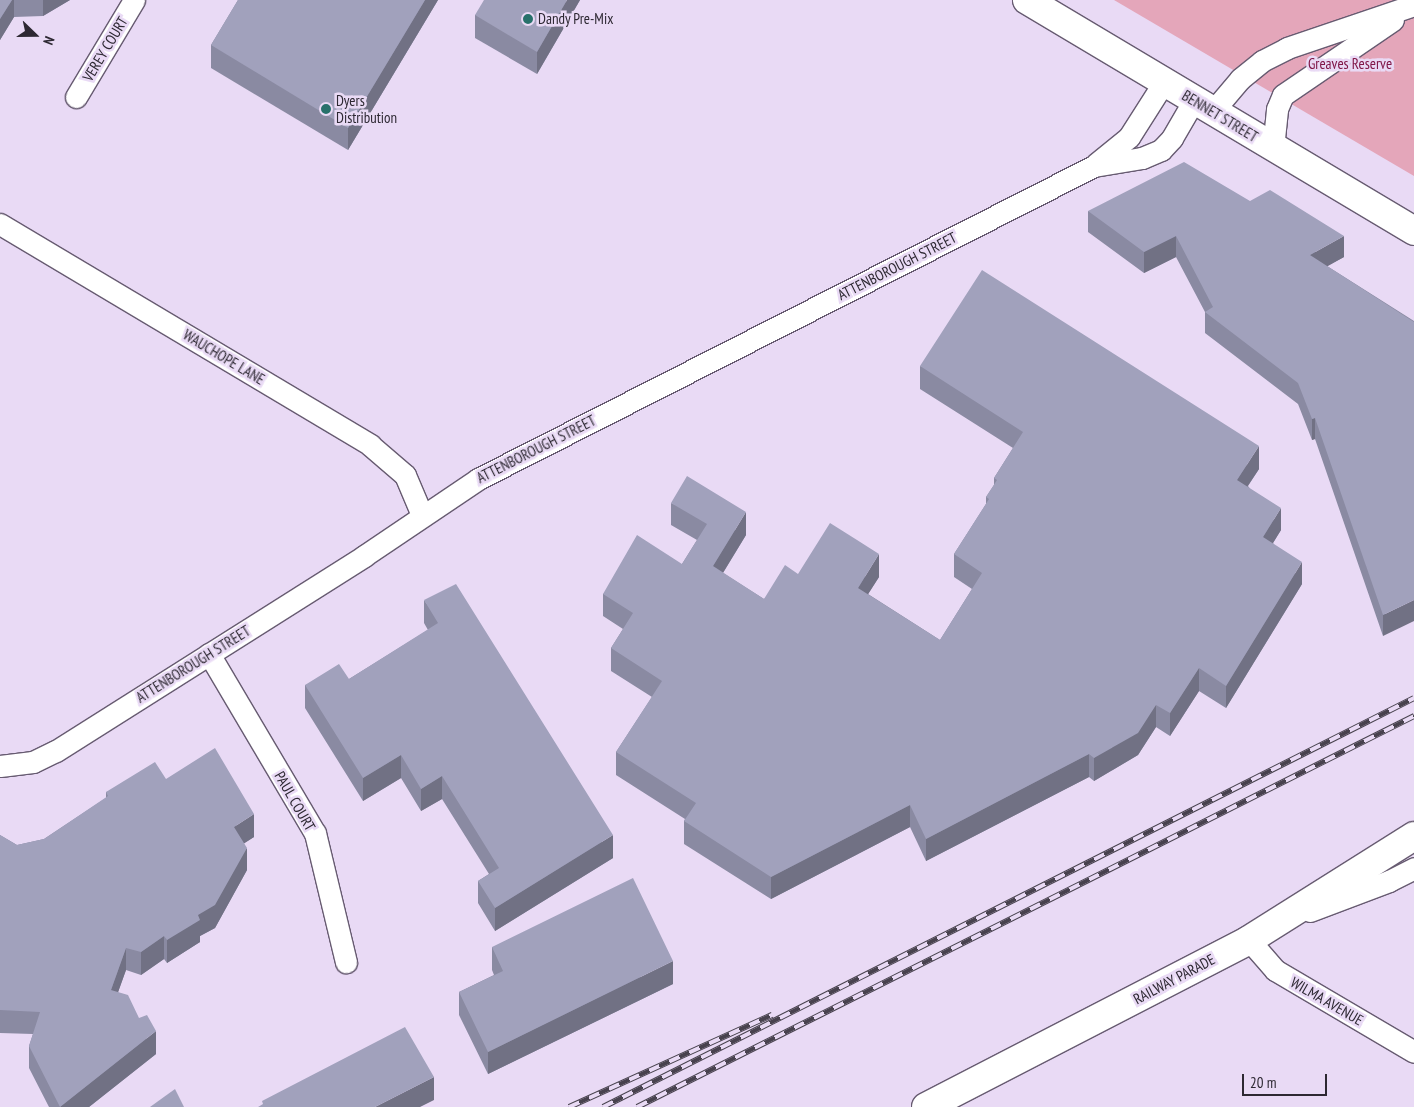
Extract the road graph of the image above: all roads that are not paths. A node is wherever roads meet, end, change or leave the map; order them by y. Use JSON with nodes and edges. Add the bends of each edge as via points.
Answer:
{"nodes":[{"id":1,"x":134,"y":0,"type":"edge"},
{"id":2,"x":1026,"y":0,"type":"edge"},
{"id":3,"x":1414,"y":6,"type":"edge"},
{"id":4,"x":1164,"y":82,"type":"junction"},
{"id":5,"x":76,"y":98,"type":"dead end"},
{"id":6,"x":1204,"y":105,"type":"junction"},
{"id":7,"x":1273,"y":148,"type":"junction"},
{"id":8,"x":1094,"y":166,"type":"junction"},
{"id":9,"x":0,"y":224,"type":"edge"},
{"id":10,"x":1414,"y":231,"type":"edge"},
{"id":11,"x":422,"y":515,"type":"junction"},
{"id":12,"x":209,"y":654,"type":"junction"},
{"id":13,"x":0,"y":766,"type":"edge"},
{"id":14,"x":1414,"y":836,"type":"edge"},
{"id":15,"x":1414,"y":868,"type":"edge"},
{"id":16,"x":1283,"y":921,"type":"junction"},
{"id":17,"x":1249,"y":940,"type":"junction"},
{"id":18,"x":346,"y":962,"type":"dead end"},
{"id":19,"x":1414,"y":1052,"type":"edge"},
{"id":20,"x":926,"y":1107,"type":"edge"}],
"edges":[{"from":1,"to":5,"type":"street","name":"VEREY COURT"},
{"from":2,"to":4,"type":"main road","name":"BENNET STREET"},
{"from":3,"to":6,"type":"street","name":"ATTENBOROUGH STREET","via":[[1287,48],[1262,61]]},
{"from":3,"to":7,"type":"street","name":"ATTENBOROUGH STREET","via":[[1283,95]]},
{"from":4,"to":6,"type":"main road","name":"BENNET STREET"},
{"from":4,"to":8,"type":"street","name":"ATTENBOROUGH STREET","via":[[1129,137]]},
{"from":6,"to":7,"type":"main road","name":"BENNET STREET"},
{"from":6,"to":8,"type":"street","name":"ATTENBOROUGH STREET","via":[[1160,150],[1142,158]]},
{"from":7,"to":10,"type":"main road","name":"BENNET STREET"},
{"from":8,"to":11,"type":"street","name":"ATTENBOROUGH STREET","via":[[478,478]]},
{"from":9,"to":11,"type":"street","name":"WAUCHOPE LANE","via":[[381,452],[410,482]]},
{"from":11,"to":12,"type":"street","name":"ATTENBOROUGH STREET","via":[[364,556]]},
{"from":12,"to":13,"type":"street","name":"ATTENBOROUGH STREET","via":[[56,751],[33,762]]},
{"from":12,"to":18,"type":"street","name":"PAUL COURT","via":[[314,833]]},
{"from":14,"to":16,"type":"main road","name":"RAILWAY PARADE"},
{"from":15,"to":16,"type":"street","via":[[1389,881]]},
{"from":16,"to":17,"type":"main road","name":"RAILWAY PARADE"},
{"from":17,"to":19,"type":"street","name":"WILMA AVENUE","via":[[1274,970]]},
{"from":17,"to":20,"type":"main road","name":"RAILWAY PARADE"}]}
